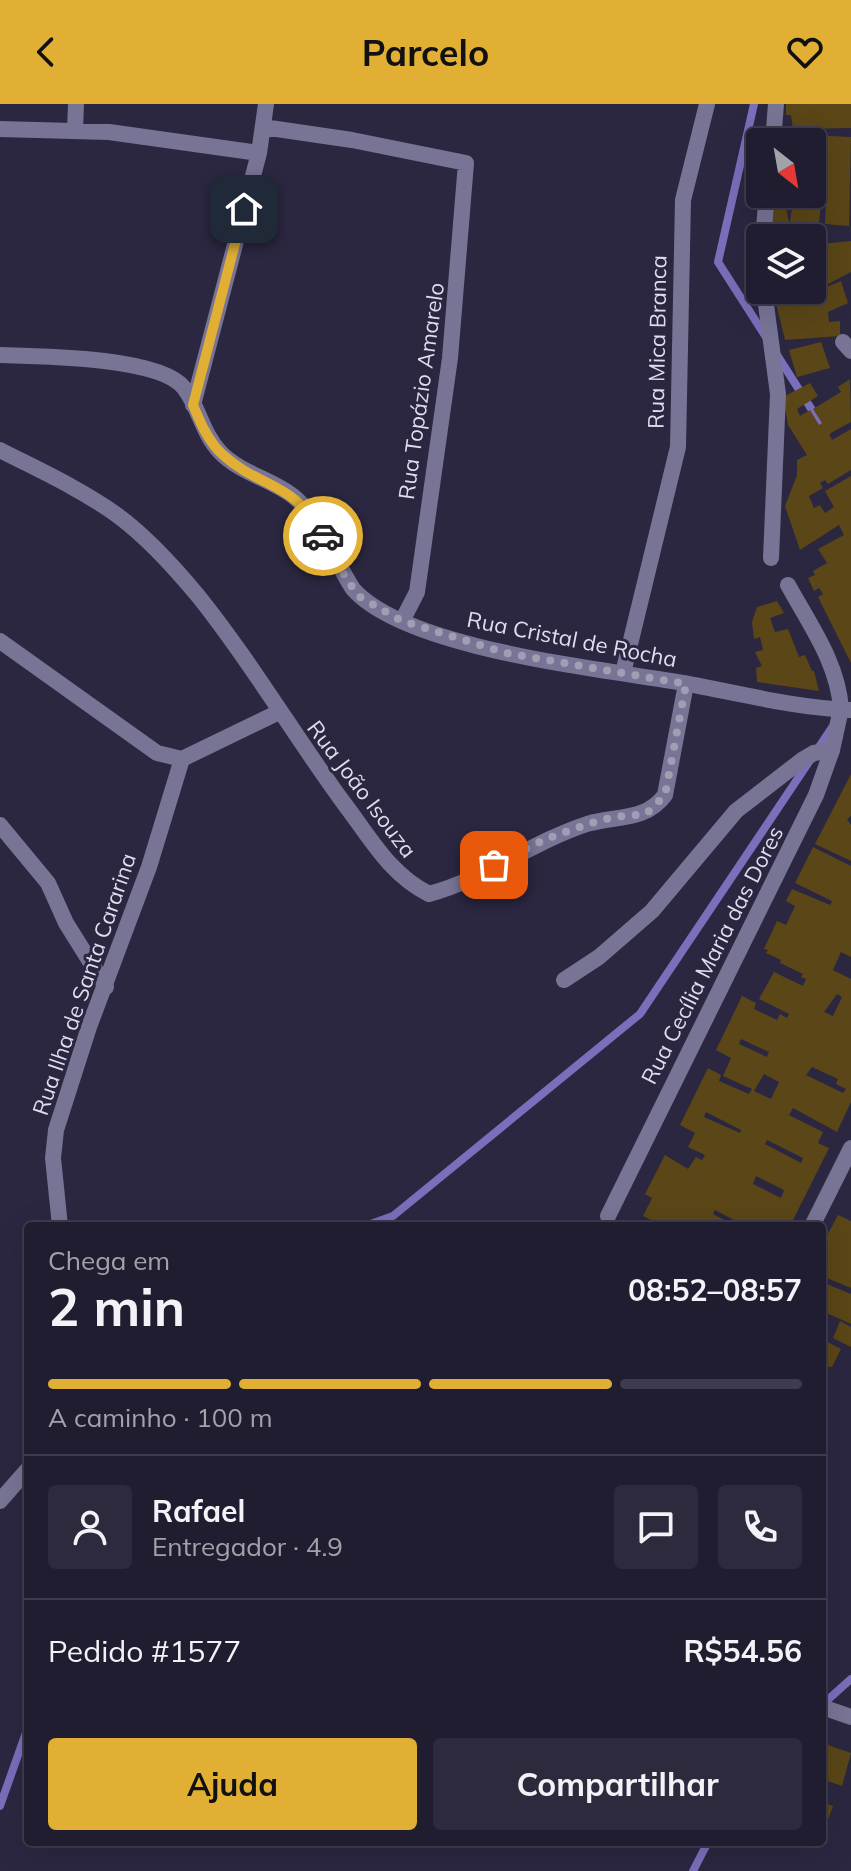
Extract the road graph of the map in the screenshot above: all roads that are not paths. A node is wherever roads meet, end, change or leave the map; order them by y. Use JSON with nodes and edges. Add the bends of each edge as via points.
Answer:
{"nodes":[{"id":1,"x":76,"y":104,"type":"edge"},
{"id":2,"x":266,"y":104,"type":"edge"},
{"id":3,"x":707,"y":104,"type":"edge"},
{"id":4,"x":776,"y":104,"type":"edge"},
{"id":5,"x":263,"y":127,"type":"junction"},
{"id":6,"x":774,"y":128,"type":"edge"},
{"id":7,"x":0,"y":129,"type":"edge"},
{"id":8,"x":75,"y":131,"type":"junction"},
{"id":9,"x":259,"y":153,"type":"junction"},
{"id":10,"x":766,"y":304,"type":"edge"},
{"id":11,"x":0,"y":355,"type":"edge"},
{"id":12,"x":193,"y":405,"type":"junction"},
{"id":13,"x":0,"y":450,"type":"edge"},
{"id":14,"x":771,"y":558,"type":"dead end"},
{"id":15,"x":788,"y":585,"type":"dead end"},
{"id":16,"x":402,"y":621,"type":"junction"},
{"id":17,"x":0,"y":641,"type":"edge"},
{"id":18,"x":623,"y":673,"type":"junction"},
{"id":19,"x":686,"y":684,"type":"junction"},
{"id":20,"x":846,"y":710,"type":"edge"},
{"id":21,"x":279,"y":712,"type":"junction"},
{"id":22,"x":832,"y":750,"type":"junction"},
{"id":23,"x":182,"y":759,"type":"junction"},
{"id":24,"x":0,"y":825,"type":"edge"},
{"id":25,"x":564,"y":980,"type":"dead end"},
{"id":26,"x":106,"y":987,"type":"junction"},
{"id":27,"x":851,"y":1148,"type":"edge"},
{"id":28,"x":608,"y":1216,"type":"dead end"},
{"id":29,"x":60,"y":1222,"type":"edge"},
{"id":30,"x":814,"y":1222,"type":"edge"},
{"id":31,"x":24,"y":1474,"type":"edge"},
{"id":32,"x":0,"y":1501,"type":"edge"},
{"id":33,"x":826,"y":1708,"type":"edge"},
{"id":34,"x":851,"y":1717,"type":"edge"}],
"edges":[{"from":1,"to":8,"type":"street"},
{"from":2,"to":5,"type":"street"},
{"from":3,"to":18,"type":"street","name":"Rua Mica Branca","via":[[683,200],[678,447]]},
{"from":4,"to":6,"type":"street"},
{"from":5,"to":9,"type":"street"},
{"from":5,"to":16,"type":"street","name":"Rua Topázio Amarelo","via":[[466,163],[450,358],[417,592]]},
{"from":7,"to":8,"type":"street"},
{"from":8,"to":9,"type":"street"},
{"from":9,"to":12,"type":"street"},
{"from":10,"to":14,"type":"street","via":[[778,394]]},
{"from":11,"to":12,"type":"street","name":"Rua Cristal de Rocha","via":[[157,371],[184,387]]},
{"from":12,"to":16,"type":"street","name":"Rua Cristal de Rocha","via":[[220,452],[302,504],[360,597]]},
{"from":13,"to":21,"type":"street","name":"Rua João Isouza","via":[[89,496],[146,541],[206,606]]},
{"from":15,"to":20,"type":"street","via":[[827,655]]},
{"from":16,"to":18,"type":"street","name":"Rua Cristal de Rocha","via":[[506,653]]},
{"from":17,"to":23,"type":"street","via":[[157,753]]},
{"from":18,"to":19,"type":"street","name":"Rua Cristal de Rocha"},
{"from":19,"to":20,"type":"street","name":"Rua Cristal de Rocha"},
{"from":19,"to":21,"type":"street","name":"Rua João Isouza","via":[[665,795],[657,806],[646,814],[613,817],[546,839],[452,888],[429,894],[405,882],[385,859]]},
{"from":20,"to":22,"type":"street","name":"Rua Cecília Maria das Dores"},
{"from":21,"to":23,"type":"street"},
{"from":22,"to":25,"type":"street","via":[[802,760],[736,811],[652,911]]},
{"from":22,"to":28,"type":"street","name":"Rua Cecília Maria das Dores","via":[[816,795]]},
{"from":23,"to":26,"type":"street","name":"Rua Ilha de Santa Cararina"},
{"from":24,"to":26,"type":"street","via":[[48,883]]},
{"from":26,"to":29,"type":"street","name":"Rua Ilha de Santa Cararina","via":[[56,1130],[53,1158]]},
{"from":27,"to":30,"type":"street"},
{"from":31,"to":32,"type":"street"},
{"from":33,"to":34,"type":"street"}]}
